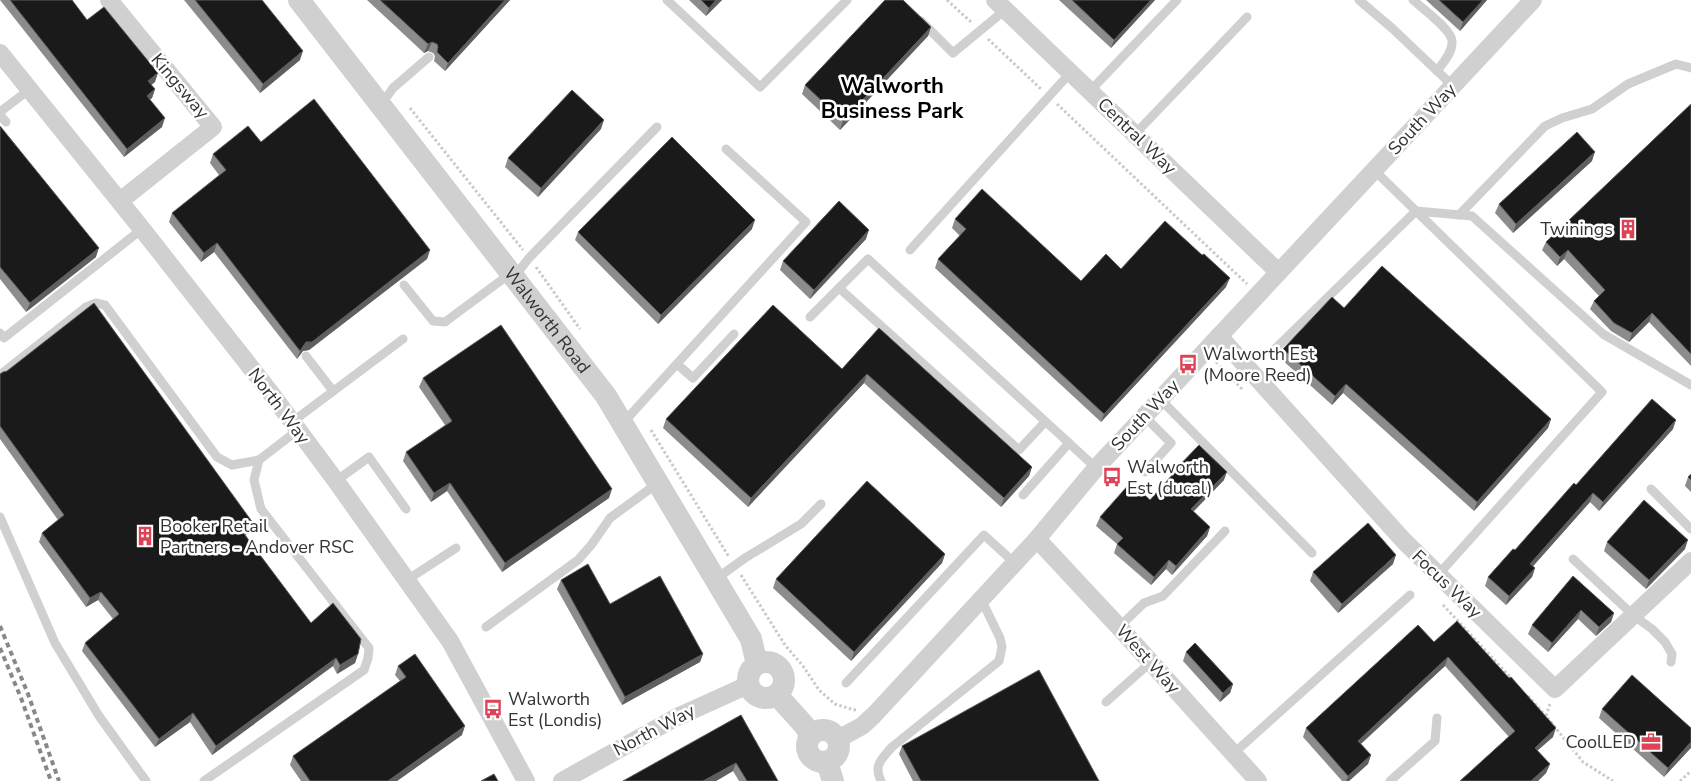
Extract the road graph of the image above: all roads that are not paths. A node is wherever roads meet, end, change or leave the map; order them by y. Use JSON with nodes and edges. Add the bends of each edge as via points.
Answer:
{"nodes":[{"id":1,"x":109,"y":0,"type":"edge"},
{"id":2,"x":299,"y":0,"type":"edge"},
{"id":3,"x":667,"y":0,"type":"edge"},
{"id":4,"x":847,"y":0,"type":"edge"},
{"id":5,"x":1177,"y":0,"type":"edge"},
{"id":6,"x":1359,"y":0,"type":"edge"},
{"id":7,"x":1414,"y":0,"type":"edge"},
{"id":8,"x":1533,"y":0,"type":"edge"},
{"id":9,"x":1000,"y":5,"type":"edge"},
{"id":10,"x":914,"y":13,"type":"edge"},
{"id":11,"x":1247,"y":17,"type":"dead end"},
{"id":12,"x":0,"y":53,"type":"edge"},
{"id":13,"x":429,"y":57,"type":"edge"},
{"id":14,"x":1691,"y":68,"type":"edge"},
{"id":15,"x":1437,"y":71,"type":"junction"},
{"id":16,"x":1071,"y":72,"type":"junction"},
{"id":17,"x":1453,"y":86,"type":"junction"},
{"id":18,"x":30,"y":90,"type":"junction"},
{"id":19,"x":1090,"y":91,"type":"junction"},
{"id":20,"x":387,"y":97,"type":"junction"},
{"id":21,"x":2,"y":116,"type":"edge"},
{"id":22,"x":657,"y":127,"type":"dead end"},
{"id":23,"x":1135,"y":134,"type":"junction"},
{"id":24,"x":726,"y":148,"type":"dead end"},
{"id":25,"x":1374,"y":170,"type":"junction"},
{"id":26,"x":120,"y":201,"type":"junction"},
{"id":27,"x":1416,"y":211,"type":"junction"},
{"id":28,"x":1459,"y":215,"type":"junction"},
{"id":29,"x":142,"y":228,"type":"junction"},
{"id":30,"x":910,"y":250,"type":"dead end"},
{"id":31,"x":1278,"y":273,"type":"junction"},
{"id":32,"x":512,"y":275,"type":"junction"},
{"id":33,"x":404,"y":285,"type":"dead end"},
{"id":34,"x":840,"y":288,"type":"junction"},
{"id":35,"x":810,"y":317,"type":"dead end"},
{"id":36,"x":0,"y":333,"type":"edge"},
{"id":37,"x":734,"y":334,"type":"dead end"},
{"id":38,"x":1219,"y":336,"type":"junction"},
{"id":39,"x":403,"y":339,"type":"dead end"},
{"id":40,"x":1276,"y":348,"type":"dead end"},
{"id":41,"x":306,"y":356,"type":"edge"},
{"id":42,"x":677,"y":364,"type":"junction"},
{"id":43,"x":0,"y":375,"type":"edge"},
{"id":44,"x":1691,"y":385,"type":"edge"},
{"id":45,"x":333,"y":390,"type":"junction"},
{"id":46,"x":1160,"y":399,"type":"junction"},
{"id":47,"x":629,"y":416,"type":"junction"},
{"id":48,"x":1144,"y":416,"type":"junction"},
{"id":49,"x":1045,"y":422,"type":"junction"},
{"id":50,"x":295,"y":426,"type":"junction"},
{"id":51,"x":1069,"y":443,"type":"junction"},
{"id":52,"x":259,"y":460,"type":"junction"},
{"id":53,"x":1096,"y":468,"type":"junction"},
{"id":54,"x":1145,"y":472,"type":"dead end"},
{"id":55,"x":336,"y":482,"type":"junction"},
{"id":56,"x":658,"y":483,"type":"junction"},
{"id":57,"x":1651,"y":489,"type":"dead end"},
{"id":58,"x":1023,"y":494,"type":"dead end"},
{"id":59,"x":821,"y":504,"type":"dead end"},
{"id":60,"x":406,"y":509,"type":"dead end"},
{"id":61,"x":0,"y":517,"type":"edge"},
{"id":62,"x":1691,"y":529,"type":"edge"},
{"id":63,"x":1225,"y":531,"type":"dead end"},
{"id":64,"x":1037,"y":539,"type":"junction"},
{"id":65,"x":456,"y":548,"type":"dead end"},
{"id":66,"x":1312,"y":553,"type":"dead end"},
{"id":67,"x":1006,"y":556,"type":"dead end"},
{"id":68,"x":1573,"y":559,"type":"dead end"},
{"id":69,"x":1691,"y":561,"type":"edge"},
{"id":70,"x":1438,"y":574,"type":"junction"},
{"id":71,"x":716,"y":579,"type":"junction"},
{"id":72,"x":407,"y":580,"type":"junction"},
{"id":73,"x":1410,"y":595,"type":"dead end"},
{"id":74,"x":980,"y":599,"type":"junction"},
{"id":75,"x":1633,"y":615,"type":"junction"},
{"id":76,"x":486,"y":627,"type":"dead end"},
{"id":77,"x":1119,"y":627,"type":"junction"},
{"id":78,"x":1151,"y":662,"type":"junction"},
{"id":79,"x":1671,"y":662,"type":"dead end"},
{"id":80,"x":757,"y":664,"type":"junction"},
{"id":81,"x":846,"y":683,"type":"dead end"},
{"id":82,"x":748,"y":685,"type":"junction"},
{"id":83,"x":777,"y":695,"type":"junction"},
{"id":84,"x":1106,"y":702,"type":"dead end"},
{"id":85,"x":1438,"y":718,"type":"dead end"},
{"id":86,"x":810,"y":735,"type":"junction"},
{"id":87,"x":838,"y":739,"type":"junction"},
{"id":88,"x":1233,"y":754,"type":"junction"},
{"id":89,"x":830,"y":771,"type":"edge"},
{"id":90,"x":146,"y":781,"type":"edge"},
{"id":91,"x":204,"y":781,"type":"edge"},
{"id":92,"x":526,"y":781,"type":"edge"},
{"id":93,"x":562,"y":781,"type":"edge"},
{"id":94,"x":881,"y":781,"type":"edge"},
{"id":95,"x":1258,"y":781,"type":"edge"},
{"id":96,"x":1390,"y":781,"type":"edge"}],
"edges":[{"from":1,"to":26,"type":"street","name":"Kingsway","via":[[213,127]]},
{"from":2,"to":20,"type":"street","name":"Walworth Road"},
{"from":3,"to":4,"type":"lane","via":[[760,87]]},
{"from":5,"to":19,"type":"lane"},
{"from":6,"to":15,"type":"lane"},
{"from":7,"to":15,"type":"lane","via":[[1450,33],[1453,43]]},
{"from":8,"to":17,"type":"street","name":"South Way"},
{"from":9,"to":10,"type":"lane","via":[[980,31],[953,52]]},
{"from":9,"to":16,"type":"street","name":"Central Way"},
{"from":11,"to":23,"type":"lane"},
{"from":12,"to":18,"type":"street","name":"North Way"},
{"from":13,"to":20,"type":"lane"},
{"from":14,"to":28,"type":"lane","via":[[1676,64],[1628,84],[1592,109],[1546,126]]},
{"from":15,"to":17,"type":"lane"},
{"from":16,"to":19,"type":"street","name":"Central Way"},
{"from":16,"to":30,"type":"lane"},
{"from":17,"to":25,"type":"street","name":"South Way"},
{"from":18,"to":21,"type":"lane"},
{"from":18,"to":26,"type":"street","name":"North Way"},
{"from":19,"to":23,"type":"street","name":"Central Way"},
{"from":20,"to":32,"type":"street","name":"Walworth Road"},
{"from":22,"to":32,"type":"lane"},
{"from":23,"to":31,"type":"street","name":"Central Way"},
{"from":24,"to":42,"type":"lane","via":[[806,222]]},
{"from":25,"to":27,"type":"lane"},
{"from":25,"to":31,"type":"street","name":"South Way"},
{"from":26,"to":29,"type":"street","name":"North Way"},
{"from":27,"to":28,"type":"lane"},
{"from":27,"to":40,"type":"lane"},
{"from":27,"to":70,"type":"lane","via":[[1602,392]]},
{"from":28,"to":44,"type":"lane","via":[[1472,216],[1603,334]]},
{"from":29,"to":36,"type":"lane","via":[[4,338]]},
{"from":29,"to":50,"type":"street","name":"North Way"},
{"from":31,"to":38,"type":"street","name":"South Way"},
{"from":32,"to":33,"type":"lane","via":[[445,322],[433,321]]},
{"from":32,"to":47,"type":"street","name":"Walworth Road","via":[[606,396]]},
{"from":34,"to":35,"type":"lane"},
{"from":34,"to":49,"type":"lane","via":[[1018,450]]},
{"from":34,"to":49,"type":"lane","via":[[868,259]]},
{"from":37,"to":42,"type":"lane","via":[[693,378]]},
{"from":38,"to":46,"type":"street","name":"South Way"},
{"from":38,"to":70,"type":"street","name":"Focus Way","via":[[1404,541]]},
{"from":39,"to":45,"type":"lane"},
{"from":41,"to":45,"type":"lane"},
{"from":42,"to":47,"type":"lane"},
{"from":43,"to":52,"type":"lane","via":[[86,307],[96,303],[104,305],[217,457],[232,465]]},
{"from":45,"to":50,"type":"lane"},
{"from":46,"to":48,"type":"street","name":"South Way"},
{"from":46,"to":66,"type":"lane"},
{"from":47,"to":56,"type":"street","name":"Walworth Road"},
{"from":48,"to":53,"type":"street","name":"South Way"},
{"from":48,"to":54,"type":"lane","via":[[1171,443]]},
{"from":49,"to":51,"type":"lane"},
{"from":50,"to":52,"type":"lane"},
{"from":50,"to":55,"type":"street","name":"North Way"},
{"from":51,"to":53,"type":"lane"},
{"from":51,"to":58,"type":"lane"},
{"from":52,"to":91,"type":"lane","via":[[254,480],[261,509],[369,648],[368,658],[364,670]]},
{"from":53,"to":64,"type":"street","name":"South Way"},
{"from":55,"to":60,"type":"lane","via":[[369,457]]},
{"from":55,"to":72,"type":"street","name":"North Way"},
{"from":56,"to":71,"type":"street","name":"Walworth Road"},
{"from":56,"to":76,"type":"lane","via":[[610,518],[578,560]]},
{"from":57,"to":62,"type":"lane"},
{"from":59,"to":71,"type":"lane","via":[[801,524]]},
{"from":61,"to":90,"type":"lane","via":[[55,643],[99,716]]},
{"from":63,"to":77,"type":"lane","via":[[1163,596],[1144,603]]},
{"from":64,"to":74,"type":"street","name":"South Way"},
{"from":64,"to":77,"type":"street","name":"West Way"},
{"from":65,"to":72,"type":"lane"},
{"from":67,"to":81,"type":"lane","via":[[984,535]]},
{"from":68,"to":75,"type":"lane"},
{"from":69,"to":75,"type":"street"},
{"from":70,"to":75,"type":"street","name":"Focus Way","via":[[1555,689]]},
{"from":71,"to":80,"type":"street","name":"Walworth Road","via":[[751,639]]},
{"from":72,"to":92,"type":"street","name":"North Way","via":[[450,641]]},
{"from":73,"to":88,"type":"lane"},
{"from":74,"to":87,"type":"street","name":"South Way","via":[[874,715]]},
{"from":74,"to":94,"type":"lane","via":[[1000,638],[999,661],[892,747],[879,762],[877,773]]},
{"from":75,"to":79,"type":"lane","via":[[1665,642],[1672,654]]},
{"from":77,"to":78,"type":"street","name":"West Way"},
{"from":78,"to":84,"type":"lane"},
{"from":78,"to":88,"type":"street","name":"West Way"},
{"from":80,"to":82,"type":"street","via":[[749,673]]},
{"from":80,"to":83,"type":"street","via":[[769,662],[780,668],[784,679]]},
{"from":82,"to":83,"type":"street","via":[[760,697]]},
{"from":82,"to":93,"type":"street","name":"North Way","via":[[675,718]]},
{"from":83,"to":86,"type":"street"},
{"from":85,"to":96,"type":"lane","via":[[1435,741]]},
{"from":86,"to":87,"type":"street","via":[[826,729]]},
{"from":86,"to":89,"type":"street","via":[[808,752]]},
{"from":87,"to":89,"type":"street","via":[[840,745]]},
{"from":88,"to":95,"type":"street","name":"West Way"}]}
